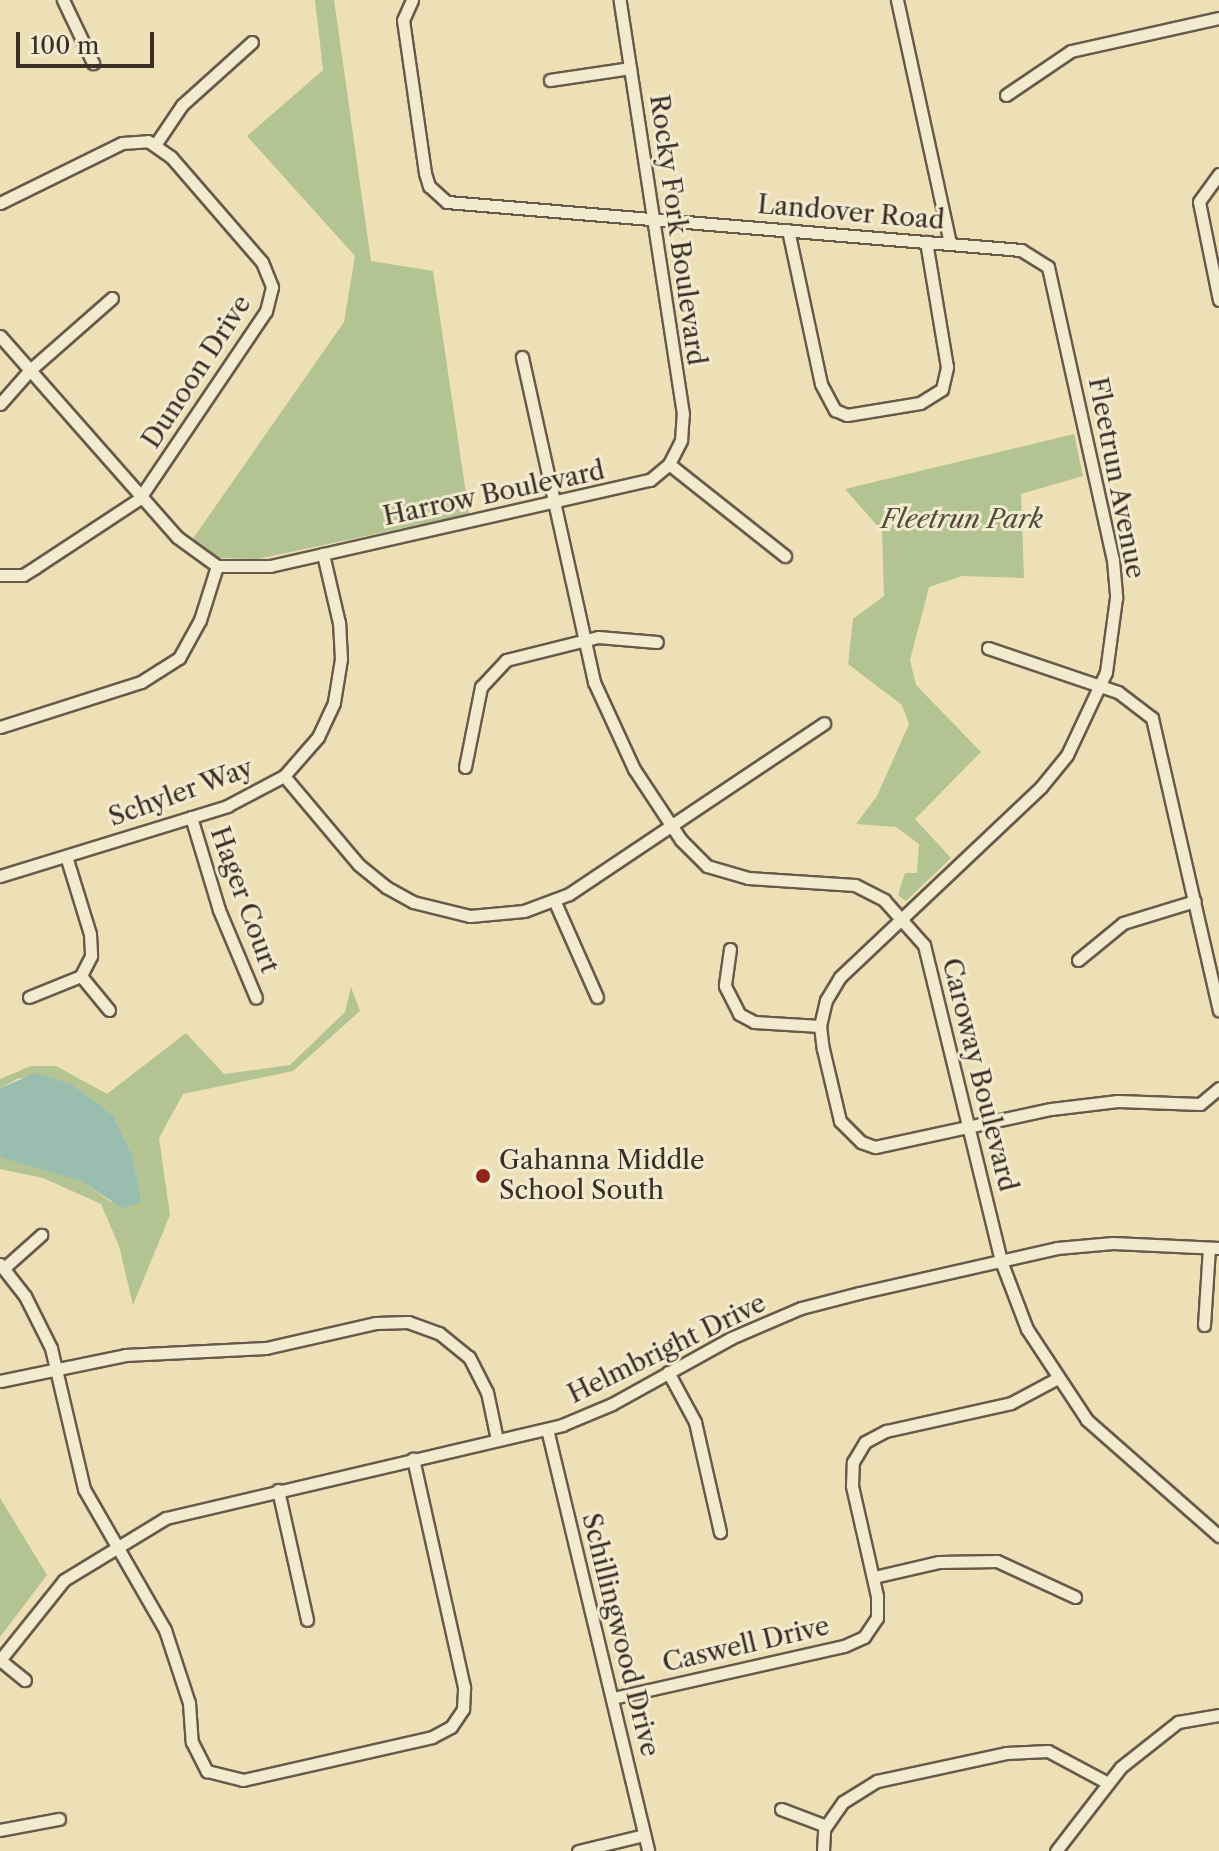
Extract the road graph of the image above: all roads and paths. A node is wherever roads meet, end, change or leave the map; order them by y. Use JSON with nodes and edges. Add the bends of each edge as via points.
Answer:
{"nodes":[{"id":1,"x":63,"y":0,"type":"edge"},
{"id":2,"x":412,"y":0,"type":"edge"},
{"id":3,"x":620,"y":0,"type":"edge"},
{"id":4,"x":897,"y":0,"type":"edge"},
{"id":5,"x":1219,"y":18,"type":"edge"},
{"id":6,"x":252,"y":42,"type":"dead end"},
{"id":7,"x":93,"y":63,"type":"dead end"},
{"id":8,"x":630,"y":68,"type":"junction"},
{"id":9,"x":550,"y":80,"type":"dead end"},
{"id":10,"x":1006,"y":95,"type":"dead end"},
{"id":11,"x":155,"y":145,"type":"junction"},
{"id":12,"x":1219,"y":174,"type":"edge"},
{"id":13,"x":0,"y":203,"type":"edge"},
{"id":14,"x":654,"y":219,"type":"junction"},
{"id":15,"x":788,"y":230,"type":"junction"},
{"id":16,"x":926,"y":242,"type":"junction"},
{"id":17,"x":950,"y":243,"type":"junction"},
{"id":18,"x":1042,"y":259,"type":"joint"},
{"id":19,"x":112,"y":298,"type":"dead end"},
{"id":20,"x":1219,"y":300,"type":"edge"},
{"id":21,"x":0,"y":336,"type":"edge"},
{"id":22,"x":522,"y":357,"type":"dead end"},
{"id":23,"x":30,"y":370,"type":"junction"},
{"id":24,"x":0,"y":404,"type":"edge"},
{"id":25,"x":669,"y":464,"type":"junction"},
{"id":26,"x":142,"y":497,"type":"junction"},
{"id":27,"x":554,"y":503,"type":"junction"},
{"id":28,"x":323,"y":554,"type":"junction"},
{"id":29,"x":785,"y":556,"type":"dead end"},
{"id":30,"x":217,"y":566,"type":"junction"},
{"id":31,"x":0,"y":575,"type":"edge"},
{"id":32,"x":584,"y":641,"type":"junction"},
{"id":33,"x":657,"y":642,"type":"dead end"},
{"id":34,"x":988,"y":648,"type":"dead end"},
{"id":35,"x":1102,"y":686,"type":"junction"},
{"id":36,"x":824,"y":723,"type":"dead end"},
{"id":37,"x":0,"y":727,"type":"edge"},
{"id":38,"x":465,"y":767,"type":"dead end"},
{"id":39,"x":284,"y":776,"type":"junction"},
{"id":40,"x":191,"y":817,"type":"junction"},
{"id":41,"x":671,"y":826,"type":"junction"},
{"id":42,"x":66,"y":856,"type":"junction"},
{"id":43,"x":0,"y":876,"type":"edge"},
{"id":44,"x":554,"y":900,"type":"junction"},
{"id":45,"x":1195,"y":901,"type":"junction"},
{"id":46,"x":902,"y":919,"type":"junction"},
{"id":47,"x":730,"y":949,"type":"dead end"},
{"id":48,"x":1078,"y":960,"type":"dead end"},
{"id":49,"x":81,"y":976,"type":"junction"},
{"id":50,"x":29,"y":997,"type":"dead end"},
{"id":51,"x":597,"y":997,"type":"dead end"},
{"id":52,"x":256,"y":998,"type":"dead end"},
{"id":53,"x":109,"y":1010,"type":"dead end"},
{"id":54,"x":1219,"y":1010,"type":"edge"},
{"id":55,"x":820,"y":1026,"type":"junction"},
{"id":56,"x":1219,"y":1088,"type":"edge"},
{"id":57,"x":970,"y":1127,"type":"junction"},
{"id":58,"x":41,"y":1235,"type":"dead end"},
{"id":59,"x":1214,"y":1248,"type":"edge"},
{"id":60,"x":1001,"y":1261,"type":"junction"},
{"id":61,"x":2,"y":1266,"type":"edge"},
{"id":62,"x":1204,"y":1325,"type":"dead end"},
{"id":63,"x":56,"y":1370,"type":"junction"},
{"id":64,"x":668,"y":1372,"type":"junction"},
{"id":65,"x":1056,"y":1379,"type":"junction"},
{"id":66,"x":0,"y":1381,"type":"edge"},
{"id":67,"x":547,"y":1429,"type":"junction"},
{"id":68,"x":497,"y":1440,"type":"junction"},
{"id":69,"x":413,"y":1459,"type":"junction"},
{"id":70,"x":278,"y":1490,"type":"junction"},
{"id":71,"x":720,"y":1532,"type":"dead end"},
{"id":72,"x":1219,"y":1536,"type":"edge"},
{"id":73,"x":114,"y":1545,"type":"junction"},
{"id":74,"x":874,"y":1577,"type":"junction"},
{"id":75,"x":1075,"y":1597,"type":"dead end"},
{"id":76,"x":307,"y":1620,"type":"dead end"},
{"id":77,"x":0,"y":1660,"type":"edge"},
{"id":78,"x":25,"y":1680,"type":"dead end"},
{"id":79,"x":613,"y":1698,"type":"junction"},
{"id":80,"x":1219,"y":1715,"type":"edge"},
{"id":81,"x":1106,"y":1782,"type":"junction"},
{"id":82,"x":781,"y":1809,"type":"dead end"},
{"id":83,"x":59,"y":1819,"type":"dead end"},
{"id":84,"x":826,"y":1826,"type":"junction"},
{"id":85,"x":0,"y":1830,"type":"edge"},
{"id":86,"x":644,"y":1835,"type":"junction"},
{"id":87,"x":578,"y":1851,"type":"edge"},
{"id":88,"x":648,"y":1851,"type":"edge"},
{"id":89,"x":823,"y":1851,"type":"edge"},
{"id":90,"x":1056,"y":1851,"type":"edge"}],
"edges":[{"from":1,"to":7,"type":"street"},
{"from":2,"to":14,"type":"street","name":"Landover Road","via":[[406,8],[405,32],[425,173],[437,196],[458,204]]},
{"from":3,"to":8,"type":"street","name":"Rocky Fork Boulevard"},
{"from":4,"to":17,"type":"street"},
{"from":5,"to":10,"type":"street","via":[[1071,51]]},
{"from":6,"to":11,"type":"street","via":[[182,105]]},
{"from":8,"to":9,"type":"street"},
{"from":8,"to":14,"type":"street","name":"Rocky Fork Boulevard"},
{"from":11,"to":13,"type":"street","via":[[122,143]]},
{"from":11,"to":26,"type":"street","name":"Dunoon Drive","via":[[262,262],[272,287],[266,311]]},
{"from":12,"to":20,"type":"street","via":[[1199,202]]},
{"from":14,"to":15,"type":"street","name":"Landover Road"},
{"from":14,"to":25,"type":"street","name":"Rocky Fork Boulevard","via":[[683,414],[681,440]]},
{"from":15,"to":16,"type":"street","name":"Landover Road"},
{"from":15,"to":16,"type":"street","via":[[821,384],[835,410],[847,415],[920,403],[942,389],[947,367]]},
{"from":16,"to":17,"type":"street","name":"Landover Road"},
{"from":17,"to":18,"type":"street","name":"Landover Road","via":[[1021,250]]},
{"from":18,"to":35,"type":"street","name":"Fleetrun Avenue","via":[[1051,276],[1113,560],[1116,598]]},
{"from":19,"to":23,"type":"street"},
{"from":21,"to":23,"type":"street"},
{"from":22,"to":27,"type":"street","name":"Caroway Boulevard"},
{"from":23,"to":24,"type":"street"},
{"from":23,"to":26,"type":"street"},
{"from":25,"to":27,"type":"street","name":"Harrow Boulevard","via":[[650,480]]},
{"from":25,"to":29,"type":"street"},
{"from":26,"to":30,"type":"street","via":[[177,537]]},
{"from":26,"to":31,"type":"street","via":[[23,575]]},
{"from":27,"to":28,"type":"street","name":"Harrow Boulevard"},
{"from":27,"to":32,"type":"street","name":"Caroway Boulevard"},
{"from":28,"to":30,"type":"street","name":"Harrow Boulevard","via":[[243,569]]},
{"from":28,"to":39,"type":"street","name":"Schyler Way","via":[[339,623],[341,659],[334,702],[318,737]]},
{"from":30,"to":37,"type":"street","via":[[200,620],[179,658],[141,682]]},
{"from":32,"to":33,"type":"street","via":[[628,636]]},
{"from":32,"to":38,"type":"street","via":[[522,654],[492,671],[478,696]]},
{"from":32,"to":41,"type":"street","name":"Caroway Boulevard","via":[[612,731]]},
{"from":34,"to":35,"type":"street"},
{"from":35,"to":45,"type":"street","via":[[1143,707],[1152,718]]},
{"from":35,"to":46,"type":"street","name":"Fleetrun Avenue","via":[[1067,755],[1041,787]]},
{"from":36,"to":41,"type":"street"},
{"from":39,"to":40,"type":"street","name":"Schyler Way","via":[[227,806]]},
{"from":39,"to":44,"type":"street","via":[[359,865],[413,902],[470,916],[524,911]]},
{"from":40,"to":42,"type":"street","name":"Schyler Way"},
{"from":40,"to":52,"type":"street","name":"Hager Court","via":[[219,910]]},
{"from":41,"to":44,"type":"street"},
{"from":41,"to":46,"type":"street","name":"Caroway Boulevard","via":[[707,866],[748,878],[855,885],[884,900]]},
{"from":42,"to":43,"type":"street","name":"Schyler Way"},
{"from":42,"to":49,"type":"street","via":[[90,934],[91,956]]},
{"from":44,"to":51,"type":"street"},
{"from":45,"to":48,"type":"street","via":[[1123,923]]},
{"from":45,"to":54,"type":"street"},
{"from":46,"to":55,"type":"street","name":"Fleetrun Avenue","via":[[840,977],[826,1000]]},
{"from":46,"to":57,"type":"street","name":"Caroway Boulevard","via":[[928,958]]},
{"from":47,"to":55,"type":"street","via":[[725,986],[739,1014],[754,1022]]},
{"from":49,"to":50,"type":"street"},
{"from":49,"to":53,"type":"street"},
{"from":55,"to":57,"type":"street","via":[[840,1121],[861,1142],[890,1145]]},
{"from":56,"to":57,"type":"street","via":[[1200,1104],[1118,1101]]},
{"from":57,"to":60,"type":"street","name":"Caroway Boulevard"},
{"from":58,"to":61,"type":"street"},
{"from":59,"to":60,"type":"street","name":"Helmbright Drive","via":[[1113,1243]]},
{"from":59,"to":62,"type":"street"},
{"from":60,"to":64,"type":"street","name":"Helmbright Drive","via":[[801,1308]]},
{"from":60,"to":65,"type":"street","name":"Caroway Boulevard","via":[[1027,1329]]},
{"from":61,"to":63,"type":"street","via":[[39,1321]]},
{"from":63,"to":66,"type":"street"},
{"from":63,"to":68,"type":"street","via":[[125,1355],[266,1348],[376,1323],[408,1322],[439,1333],[469,1357],[487,1392]]},
{"from":63,"to":73,"type":"street","via":[[84,1489]]},
{"from":64,"to":67,"type":"street","name":"Helmbright Drive","via":[[612,1404]]},
{"from":64,"to":71,"type":"street","via":[[695,1422]]},
{"from":65,"to":72,"type":"street","name":"Caroway Boulevard","via":[[1121,1453]]},
{"from":65,"to":74,"type":"street","name":"Caswell Drive","via":[[1011,1403],[886,1431],[865,1442],[853,1462],[852,1486]]},
{"from":67,"to":68,"type":"street","name":"Helmbright Drive"},
{"from":67,"to":79,"type":"street","name":"Schillingwood Drive"},
{"from":68,"to":69,"type":"street","name":"Helmbright Drive"},
{"from":69,"to":70,"type":"street","name":"Helmbright Drive"},
{"from":69,"to":73,"type":"street","via":[[464,1687],[463,1709],[451,1727],[432,1737],[243,1780],[207,1771],[192,1742],[189,1703],[165,1630]]},
{"from":70,"to":73,"type":"street","name":"Helmbright Drive","via":[[166,1518]]},
{"from":70,"to":76,"type":"street"},
{"from":73,"to":77,"type":"street","name":"Helmbright Drive","via":[[64,1580]]},
{"from":74,"to":75,"type":"street","via":[[939,1562],[997,1561]]},
{"from":74,"to":79,"type":"street","name":"Caswell Drive","via":[[877,1618],[864,1637],[844,1646]]},
{"from":77,"to":78,"type":"street"},
{"from":79,"to":86,"type":"street","name":"Schillingwood Drive"},
{"from":80,"to":81,"type":"street","via":[[1178,1722]]},
{"from":81,"to":84,"type":"street","via":[[1048,1751],[1006,1753],[877,1781],[843,1802]]},
{"from":81,"to":90,"type":"street"},
{"from":82,"to":84,"type":"street"},
{"from":83,"to":85,"type":"street"},
{"from":84,"to":89,"type":"street"},
{"from":86,"to":87,"type":"street"},
{"from":86,"to":88,"type":"street","name":"Schillingwood Drive"}]}
